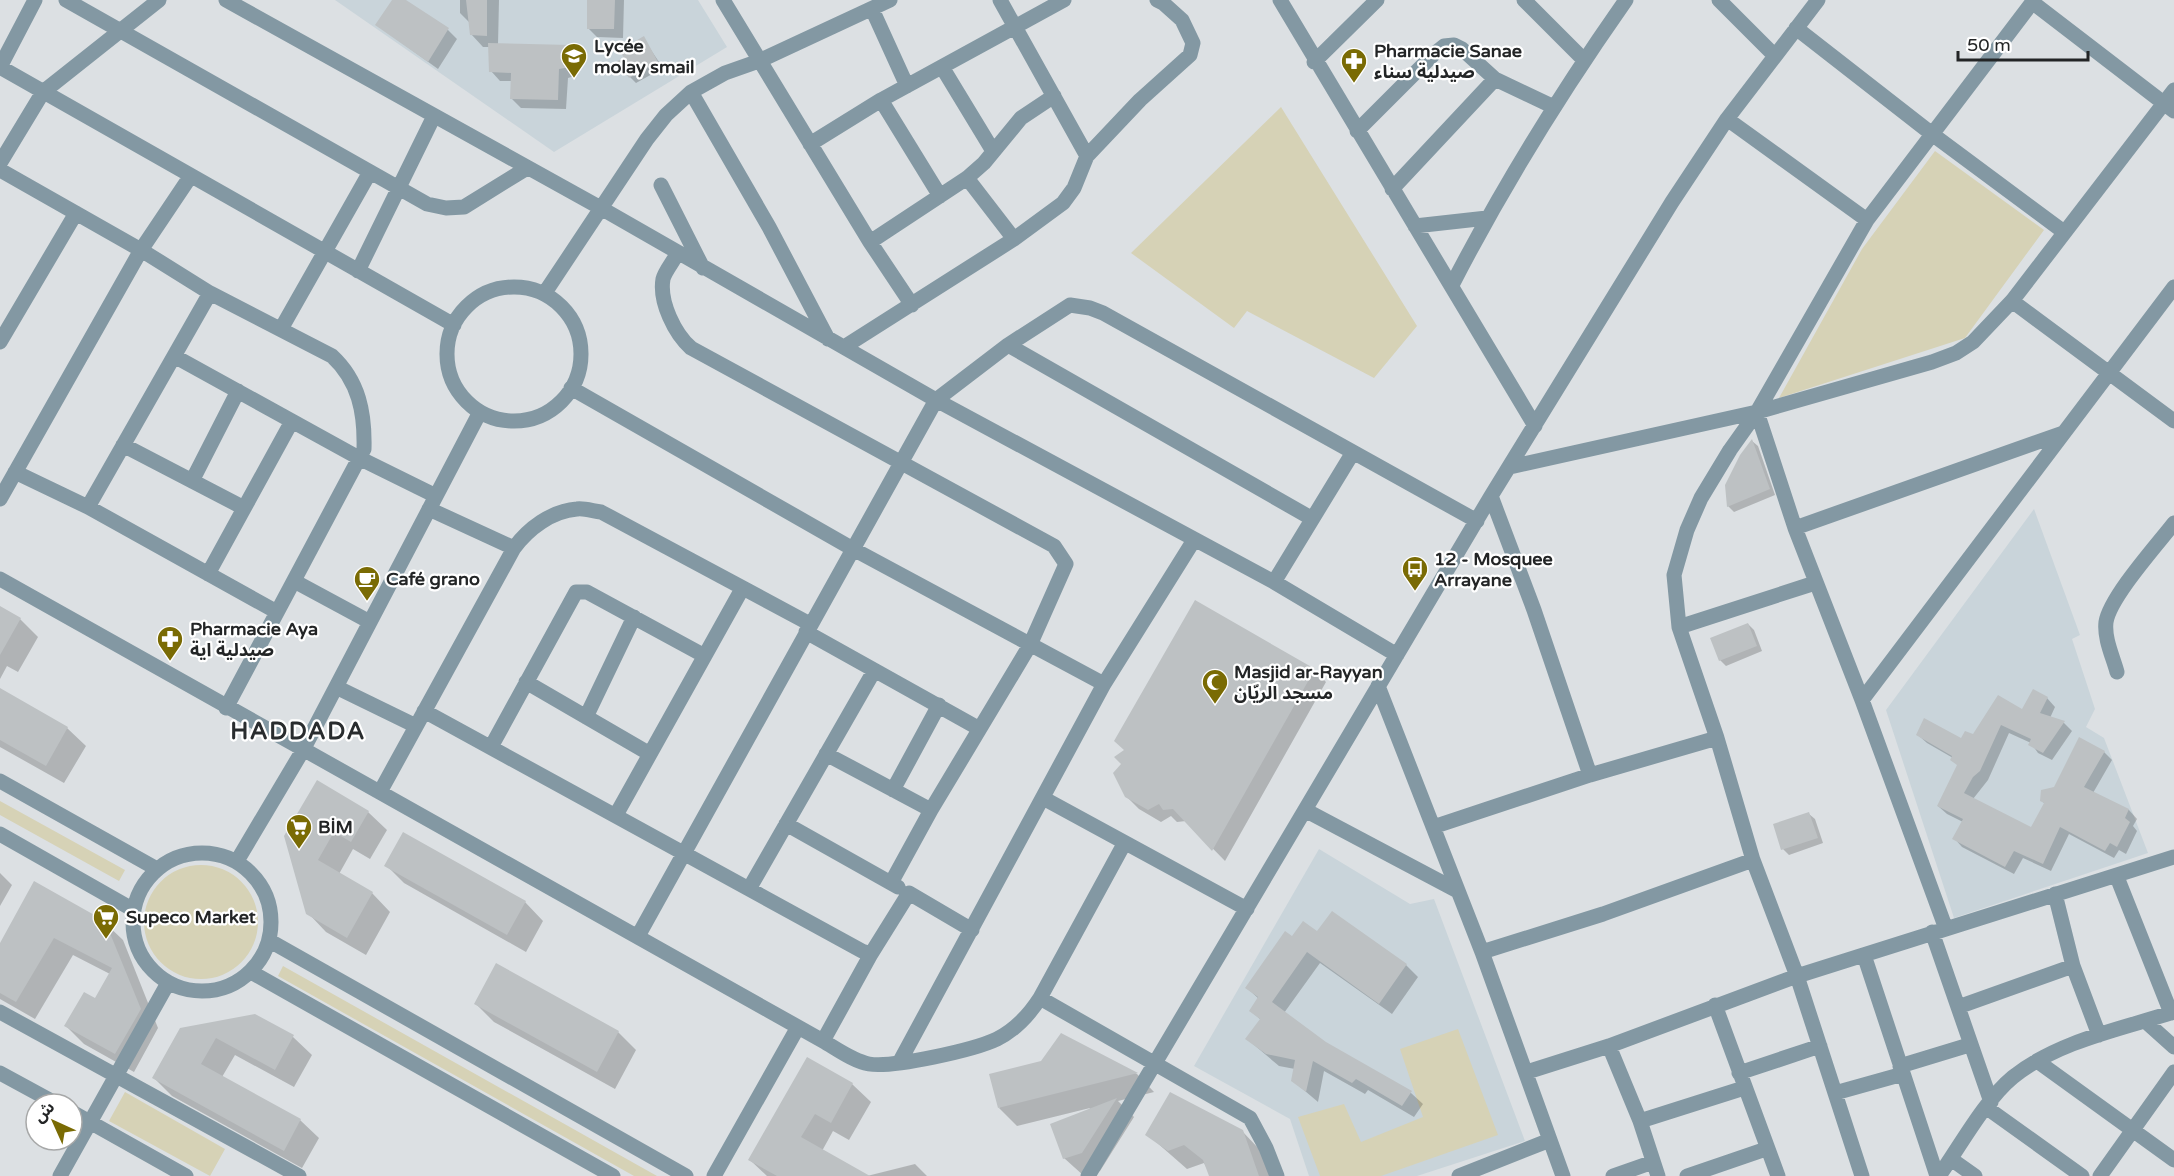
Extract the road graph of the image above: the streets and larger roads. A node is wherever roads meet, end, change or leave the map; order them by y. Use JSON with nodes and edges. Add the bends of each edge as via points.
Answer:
{"nodes":[{"id":1,"x":35,"y":0,"type":"edge"},
{"id":2,"x":66,"y":0,"type":"edge"},
{"id":3,"x":159,"y":0,"type":"edge"},
{"id":4,"x":226,"y":0,"type":"edge"},
{"id":5,"x":723,"y":0,"type":"edge"},
{"id":6,"x":890,"y":0,"type":"edge"},
{"id":7,"x":1000,"y":0,"type":"edge"},
{"id":8,"x":1064,"y":0,"type":"edge"},
{"id":9,"x":1157,"y":0,"type":"edge"},
{"id":10,"x":1280,"y":0,"type":"edge"},
{"id":11,"x":1377,"y":0,"type":"edge"},
{"id":12,"x":1524,"y":0,"type":"edge"},
{"id":13,"x":1626,"y":0,"type":"edge"},
{"id":14,"x":1719,"y":0,"type":"edge"},
{"id":15,"x":1818,"y":0,"type":"edge"},
{"id":16,"x":2033,"y":1,"type":"edge"},
{"id":17,"x":872,"y":9,"type":"junction"},
{"id":18,"x":1016,"y":26,"type":"junction"},
{"id":19,"x":1796,"y":28,"type":"junction"},
{"id":20,"x":122,"y":32,"type":"junction"},
{"id":21,"x":1774,"y":55,"type":"junction"},
{"id":22,"x":1584,"y":60,"type":"junction"},
{"id":23,"x":759,"y":61,"type":"junction"},
{"id":24,"x":1314,"y":62,"type":"junction"},
{"id":25,"x":0,"y":67,"type":"edge"},
{"id":26,"x":942,"y":67,"type":"junction"},
{"id":27,"x":1496,"y":79,"type":"junction"},
{"id":28,"x":907,"y":86,"type":"junction"},
{"id":29,"x":2174,"y":90,"type":"edge"},
{"id":30,"x":43,"y":92,"type":"junction"},
{"id":31,"x":691,"y":92,"type":"junction"},
{"id":32,"x":1054,"y":96,"type":"junction"},
{"id":33,"x":881,"y":100,"type":"junction"},
{"id":34,"x":1554,"y":107,"type":"junction"},
{"id":35,"x":2169,"y":107,"type":"edge"},
{"id":36,"x":434,"y":116,"type":"junction"},
{"id":37,"x":1727,"y":119,"type":"junction"},
{"id":38,"x":1357,"y":131,"type":"junction"},
{"id":39,"x":1932,"y":134,"type":"junction"},
{"id":40,"x":810,"y":144,"type":"junction"},
{"id":41,"x":993,"y":151,"type":"junction"},
{"id":42,"x":1087,"y":156,"type":"junction"},
{"id":43,"x":0,"y":163,"type":"edge"},
{"id":44,"x":527,"y":168,"type":"junction"},
{"id":45,"x":0,"y":171,"type":"edge"},
{"id":46,"x":370,"y":171,"type":"junction"},
{"id":47,"x":190,"y":177,"type":"junction"},
{"id":48,"x":967,"y":178,"type":"junction"},
{"id":49,"x":661,"y":185,"type":"dead end"},
{"id":50,"x":399,"y":188,"type":"junction"},
{"id":51,"x":1392,"y":189,"type":"junction"},
{"id":52,"x":940,"y":196,"type":"junction"},
{"id":53,"x":599,"y":207,"type":"junction"},
{"id":54,"x":76,"y":213,"type":"junction"},
{"id":55,"x":1487,"y":218,"type":"junction"},
{"id":56,"x":1867,"y":220,"type":"junction"},
{"id":57,"x":1415,"y":226,"type":"junction"},
{"id":58,"x":2064,"y":231,"type":"junction"},
{"id":59,"x":1014,"y":239,"type":"junction"},
{"id":60,"x":870,"y":242,"type":"junction"},
{"id":61,"x":141,"y":250,"type":"junction"},
{"id":62,"x":323,"y":252,"type":"junction"},
{"id":63,"x":678,"y":254,"type":"junction"},
{"id":64,"x":702,"y":268,"type":"junction"},
{"id":65,"x":358,"y":271,"type":"junction"},
{"id":66,"x":1452,"y":285,"type":"junction"},
{"id":67,"x":2174,"y":287,"type":"edge"},
{"id":68,"x":210,"y":293,"type":"junction"},
{"id":69,"x":544,"y":294,"type":"junction"},
{"id":70,"x":2012,"y":301,"type":"junction"},
{"id":71,"x":912,"y":305,"type":"junction"},
{"id":72,"x":454,"y":325,"type":"junction"},
{"id":73,"x":281,"y":329,"type":"junction"},
{"id":74,"x":828,"y":339,"type":"junction"},
{"id":75,"x":0,"y":342,"type":"edge"},
{"id":76,"x":1008,"y":345,"type":"junction"},
{"id":77,"x":844,"y":347,"type":"junction"},
{"id":78,"x":174,"y":356,"type":"junction"},
{"id":79,"x":2110,"y":372,"type":"junction"},
{"id":80,"x":571,"y":388,"type":"junction"},
{"id":81,"x":238,"y":391,"type":"junction"},
{"id":82,"x":936,"y":400,"type":"junction"},
{"id":83,"x":480,"y":412,"type":"junction"},
{"id":84,"x":1757,"y":412,"type":"junction"},
{"id":85,"x":292,"y":421,"type":"junction"},
{"id":86,"x":2174,"y":421,"type":"edge"},
{"id":87,"x":1535,"y":426,"type":"junction"},
{"id":88,"x":2063,"y":433,"type":"junction"},
{"id":89,"x":123,"y":445,"type":"junction"},
{"id":90,"x":1352,"y":454,"type":"junction"},
{"id":91,"x":359,"y":458,"type":"junction"},
{"id":92,"x":898,"y":463,"type":"junction"},
{"id":93,"x":1510,"y":467,"type":"junction"},
{"id":94,"x":15,"y":472,"type":"junction"},
{"id":95,"x":192,"y":481,"type":"junction"},
{"id":96,"x":2,"y":490,"type":"edge"},
{"id":97,"x":1491,"y":496,"type":"junction"},
{"id":98,"x":432,"y":502,"type":"junction"},
{"id":99,"x":88,"y":507,"type":"junction"},
{"id":100,"x":244,"y":508,"type":"junction"},
{"id":101,"x":1311,"y":518,"type":"junction"},
{"id":102,"x":1477,"y":521,"type":"junction"},
{"id":103,"x":2174,"y":523,"type":"edge"},
{"id":104,"x":1795,"y":528,"type":"junction"},
{"id":105,"x":1194,"y":540,"type":"junction"},
{"id":106,"x":514,"y":548,"type":"junction"},
{"id":107,"x":853,"y":549,"type":"junction"},
{"id":108,"x":208,"y":574,"type":"junction"},
{"id":109,"x":0,"y":579,"type":"edge"},
{"id":110,"x":294,"y":581,"type":"junction"},
{"id":111,"x":1274,"y":582,"type":"junction"},
{"id":112,"x":1815,"y":583,"type":"junction"},
{"id":113,"x":742,"y":589,"type":"junction"},
{"id":114,"x":277,"y":612,"type":"junction"},
{"id":115,"x":634,"y":617,"type":"junction"},
{"id":116,"x":370,"y":622,"type":"junction"},
{"id":117,"x":1679,"y":627,"type":"junction"},
{"id":118,"x":808,"y":628,"type":"junction"},
{"id":119,"x":1029,"y":645,"type":"junction"},
{"id":120,"x":703,"y":655,"type":"junction"},
{"id":121,"x":1397,"y":655,"type":"junction"},
{"id":122,"x":874,"y":671,"type":"junction"},
{"id":123,"x":2117,"y":672,"type":"dead end"},
{"id":124,"x":525,"y":682,"type":"junction"},
{"id":125,"x":1104,"y":684,"type":"junction"},
{"id":126,"x":1378,"y":686,"type":"junction"},
{"id":127,"x":336,"y":687,"type":"junction"},
{"id":128,"x":1862,"y":699,"type":"junction"},
{"id":129,"x":939,"y":705,"type":"junction"},
{"id":130,"x":226,"y":708,"type":"junction"},
{"id":131,"x":424,"y":711,"type":"junction"},
{"id":132,"x":586,"y":717,"type":"junction"},
{"id":133,"x":416,"y":726,"type":"junction"},
{"id":134,"x":978,"y":728,"type":"junction"},
{"id":135,"x":1717,"y":738,"type":"junction"},
{"id":136,"x":491,"y":747,"type":"junction"},
{"id":137,"x":303,"y":750,"type":"junction"},
{"id":138,"x":650,"y":754,"type":"junction"},
{"id":139,"x":826,"y":754,"type":"junction"},
{"id":140,"x":1590,"y":775,"type":"junction"},
{"id":141,"x":0,"y":781,"type":"edge"},
{"id":142,"x":893,"y":790,"type":"junction"},
{"id":143,"x":380,"y":792,"type":"junction"},
{"id":144,"x":1043,"y":798,"type":"junction"},
{"id":145,"x":930,"y":810,"type":"junction"},
{"id":146,"x":1305,"y":810,"type":"junction"},
{"id":147,"x":616,"y":815,"type":"junction"},
{"id":148,"x":786,"y":824,"type":"junction"},
{"id":149,"x":1433,"y":827,"type":"junction"},
{"id":150,"x":0,"y":834,"type":"edge"},
{"id":151,"x":1124,"y":844,"type":"junction"},
{"id":152,"x":684,"y":853,"type":"junction"},
{"id":153,"x":2174,"y":857,"type":"edge"},
{"id":154,"x":1753,"y":860,"type":"junction"},
{"id":155,"x":237,"y":861,"type":"junction"},
{"id":156,"x":157,"y":869,"type":"junction"},
{"id":157,"x":2116,"y":877,"type":"junction"},
{"id":158,"x":891,"y":883,"type":"junction"},
{"id":159,"x":749,"y":889,"type":"junction"},
{"id":160,"x":1456,"y":890,"type":"junction"},
{"id":161,"x":909,"y":893,"type":"junction"},
{"id":162,"x":2055,"y":894,"type":"junction"},
{"id":163,"x":132,"y":909,"type":"junction"},
{"id":164,"x":1247,"y":909,"type":"junction"},
{"id":165,"x":972,"y":930,"type":"junction"},
{"id":166,"x":1939,"y":931,"type":"junction"},
{"id":167,"x":638,"y":936,"type":"junction"},
{"id":168,"x":270,"y":941,"type":"junction"},
{"id":169,"x":1482,"y":952,"type":"junction"},
{"id":170,"x":871,"y":954,"type":"junction"},
{"id":171,"x":1864,"y":955,"type":"junction"},
{"id":172,"x":2073,"y":966,"type":"junction"},
{"id":173,"x":251,"y":972,"type":"junction"},
{"id":174,"x":1797,"y":976,"type":"junction"},
{"id":175,"x":168,"y":983,"type":"junction"},
{"id":176,"x":1040,"y":998,"type":"junction"},
{"id":177,"x":1715,"y":1005,"type":"junction"},
{"id":178,"x":1958,"y":1006,"type":"junction"},
{"id":179,"x":0,"y":1012,"type":"edge"},
{"id":180,"x":2173,"y":1012,"type":"edge"},
{"id":181,"x":2145,"y":1021,"type":"junction"},
{"id":182,"x":798,"y":1027,"type":"junction"},
{"id":183,"x":2099,"y":1035,"type":"junction"},
{"id":184,"x":823,"y":1041,"type":"junction"},
{"id":185,"x":1970,"y":1045,"type":"junction"},
{"id":186,"x":1609,"y":1046,"type":"junction"},
{"id":187,"x":1820,"y":1046,"type":"junction"},
{"id":188,"x":2174,"y":1047,"type":"edge"},
{"id":189,"x":2037,"y":1061,"type":"junction"},
{"id":190,"x":899,"y":1063,"type":"junction"},
{"id":191,"x":1156,"y":1065,"type":"junction"},
{"id":192,"x":1901,"y":1070,"type":"junction"},
{"id":193,"x":1527,"y":1072,"type":"junction"},
{"id":194,"x":0,"y":1073,"type":"edge"},
{"id":195,"x":1739,"y":1073,"type":"junction"},
{"id":196,"x":117,"y":1075,"type":"junction"},
{"id":197,"x":2173,"y":1077,"type":"edge"},
{"id":198,"x":1744,"y":1088,"type":"junction"},
{"id":199,"x":35,"y":1092,"type":"edge"},
{"id":200,"x":1835,"y":1093,"type":"junction"},
{"id":201,"x":1989,"y":1105,"type":"junction"},
{"id":202,"x":84,"y":1119,"type":"edge"},
{"id":203,"x":1640,"y":1121,"type":"junction"},
{"id":204,"x":90,"y":1122,"type":"junction"},
{"id":205,"x":2132,"y":1131,"type":"junction"},
{"id":206,"x":1550,"y":1140,"type":"junction"},
{"id":207,"x":1766,"y":1149,"type":"junction"},
{"id":208,"x":1951,"y":1158,"type":"junction"},
{"id":209,"x":2174,"y":1160,"type":"edge"},
{"id":210,"x":1655,"y":1169,"type":"edge"},
{"id":211,"x":60,"y":1176,"type":"edge"},
{"id":212,"x":186,"y":1176,"type":"edge"},
{"id":213,"x":299,"y":1176,"type":"edge"},
{"id":214,"x":613,"y":1176,"type":"edge"},
{"id":215,"x":686,"y":1176,"type":"edge"},
{"id":216,"x":714,"y":1176,"type":"edge"},
{"id":217,"x":1088,"y":1176,"type":"edge"},
{"id":218,"x":1277,"y":1176,"type":"edge"},
{"id":219,"x":1462,"y":1176,"type":"edge"},
{"id":220,"x":1563,"y":1176,"type":"edge"},
{"id":221,"x":1613,"y":1176,"type":"edge"},
{"id":222,"x":1688,"y":1176,"type":"edge"},
{"id":223,"x":1778,"y":1176,"type":"edge"},
{"id":224,"x":1862,"y":1176,"type":"edge"},
{"id":225,"x":1938,"y":1176,"type":"edge"},
{"id":226,"x":1975,"y":1176,"type":"edge"},
{"id":227,"x":2082,"y":1176,"type":"edge"},
{"id":228,"x":2100,"y":1176,"type":"edge"}],
"edges":[{"from":1,"to":25,"type":"street"},
{"from":2,"to":20,"type":"street"},
{"from":3,"to":20,"type":"street"},
{"from":4,"to":36,"type":"street"},
{"from":5,"to":23,"type":"street"},
{"from":6,"to":17,"type":"street"},
{"from":7,"to":18,"type":"street"},
{"from":8,"to":18,"type":"street"},
{"from":9,"to":42,"type":"street","via":[[1182,20],[1193,49]]},
{"from":10,"to":24,"type":"street"},
{"from":11,"to":24,"type":"street"},
{"from":12,"to":22,"type":"street"},
{"from":13,"to":22,"type":"street"},
{"from":14,"to":21,"type":"street"},
{"from":15,"to":19,"type":"street"},
{"from":16,"to":35,"type":"street"},
{"from":16,"to":39,"type":"street"},
{"from":17,"to":23,"type":"street"},
{"from":17,"to":28,"type":"street"},
{"from":18,"to":26,"type":"street"},
{"from":18,"to":32,"type":"street"},
{"from":19,"to":21,"type":"street"},
{"from":19,"to":39,"type":"street"},
{"from":20,"to":30,"type":"street"},
{"from":20,"to":46,"type":"street"},
{"from":21,"to":37,"type":"street"},
{"from":22,"to":34,"type":"street"},
{"from":23,"to":31,"type":"street","via":[[725,73]]},
{"from":23,"to":40,"type":"street"},
{"from":24,"to":38,"type":"street"},
{"from":25,"to":30,"type":"street"},
{"from":26,"to":28,"type":"street"},
{"from":26,"to":41,"type":"street"},
{"from":27,"to":34,"type":"street"},
{"from":27,"to":38,"type":"street","via":[[1462,49],[1444,46]]},
{"from":27,"to":51,"type":"street"},
{"from":28,"to":33,"type":"street"},
{"from":29,"to":35,"type":"street"},
{"from":30,"to":43,"type":"street"},
{"from":30,"to":47,"type":"street"},
{"from":31,"to":53,"type":"street","via":[[666,115]]},
{"from":31,"to":74,"type":"street"},
{"from":32,"to":41,"type":"street","via":[[1021,118]]},
{"from":32,"to":42,"type":"street"},
{"from":33,"to":40,"type":"street"},
{"from":33,"to":52,"type":"street"},
{"from":34,"to":55,"type":"street"},
{"from":35,"to":58,"type":"street"},
{"from":36,"to":44,"type":"street"},
{"from":36,"to":50,"type":"street"},
{"from":37,"to":56,"type":"street"},
{"from":37,"to":87,"type":"street"},
{"from":38,"to":51,"type":"street"},
{"from":39,"to":56,"type":"street"},
{"from":39,"to":58,"type":"street"},
{"from":40,"to":60,"type":"street"},
{"from":41,"to":48,"type":"street"},
{"from":42,"to":59,"type":"street","via":[[1063,203]]},
{"from":44,"to":50,"type":"street","via":[[464,207],[427,204]]},
{"from":44,"to":53,"type":"street"},
{"from":45,"to":54,"type":"street"},
{"from":46,"to":50,"type":"street"},
{"from":46,"to":62,"type":"street"},
{"from":47,"to":61,"type":"street"},
{"from":47,"to":62,"type":"street"},
{"from":48,"to":52,"type":"street"},
{"from":48,"to":59,"type":"street"},
{"from":49,"to":64,"type":"street"},
{"from":50,"to":65,"type":"street"},
{"from":51,"to":57,"type":"street"},
{"from":52,"to":60,"type":"street"},
{"from":53,"to":63,"type":"street"},
{"from":53,"to":69,"type":"street"},
{"from":54,"to":61,"type":"street"},
{"from":54,"to":75,"type":"street"},
{"from":55,"to":57,"type":"street"},
{"from":55,"to":66,"type":"street"},
{"from":56,"to":84,"type":"street"},
{"from":57,"to":66,"type":"street"},
{"from":58,"to":70,"type":"street"},
{"from":59,"to":71,"type":"street"},
{"from":60,"to":71,"type":"street"},
{"from":61,"to":68,"type":"street"},
{"from":61,"to":94,"type":"street"},
{"from":62,"to":65,"type":"street"},
{"from":62,"to":73,"type":"street"},
{"from":63,"to":64,"type":"street"},
{"from":63,"to":92,"type":"street","via":[[664,276],[662,291],[678,336],[709,360]]},
{"from":64,"to":74,"type":"street"},
{"from":65,"to":72,"type":"street"},
{"from":66,"to":87,"type":"street"},
{"from":67,"to":79,"type":"street"},
{"from":68,"to":73,"type":"street"},
{"from":68,"to":78,"type":"street"},
{"from":69,"to":72,"type":"street","via":[[519,287],[496,290],[478,297],[460,313]]},
{"from":69,"to":80,"type":"street","via":[[559,304],[573,322],[581,345],[581,361]]},
{"from":70,"to":79,"type":"street"},
{"from":70,"to":84,"type":"street","via":[[1992,325],[1956,353]]},
{"from":71,"to":77,"type":"street"},
{"from":72,"to":83,"type":"street","via":[[449,334],[447,364],[454,386],[468,405]]},
{"from":73,"to":91,"type":"street","via":[[332,356],[358,389],[364,449]]},
{"from":74,"to":77,"type":"street"},
{"from":76,"to":82,"type":"street"},
{"from":76,"to":90,"type":"street","via":[[1070,305],[1090,308]]},
{"from":76,"to":101,"type":"street"},
{"from":77,"to":82,"type":"street"},
{"from":78,"to":81,"type":"street"},
{"from":78,"to":89,"type":"street"},
{"from":79,"to":86,"type":"street"},
{"from":79,"to":88,"type":"street"},
{"from":80,"to":83,"type":"street","via":[[561,403],[542,416],[514,422]]},
{"from":80,"to":107,"type":"street"},
{"from":81,"to":85,"type":"street"},
{"from":81,"to":95,"type":"street"},
{"from":82,"to":92,"type":"street"},
{"from":82,"to":105,"type":"street"},
{"from":83,"to":98,"type":"street"},
{"from":84,"to":93,"type":"street"},
{"from":84,"to":104,"type":"street"},
{"from":84,"to":117,"type":"street","via":[[1718,469],[1687,530],[1674,575]]},
{"from":85,"to":91,"type":"street"},
{"from":85,"to":100,"type":"street"},
{"from":87,"to":93,"type":"street"},
{"from":88,"to":104,"type":"street"},
{"from":88,"to":128,"type":"street"},
{"from":89,"to":95,"type":"street"},
{"from":89,"to":99,"type":"street"},
{"from":90,"to":101,"type":"street"},
{"from":90,"to":102,"type":"street"},
{"from":91,"to":98,"type":"street"},
{"from":91,"to":110,"type":"street"},
{"from":92,"to":107,"type":"street"},
{"from":92,"to":119,"type":"street","via":[[1053,546],[1066,564]]},
{"from":93,"to":97,"type":"street"},
{"from":94,"to":96,"type":"street"},
{"from":94,"to":99,"type":"street"},
{"from":95,"to":100,"type":"street"},
{"from":97,"to":102,"type":"street"},
{"from":97,"to":140,"type":"street"},
{"from":98,"to":106,"type":"street"},
{"from":98,"to":116,"type":"street"},
{"from":99,"to":108,"type":"street"},
{"from":100,"to":108,"type":"street"},
{"from":101,"to":111,"type":"street"},
{"from":102,"to":121,"type":"street"},
{"from":103,"to":123,"type":"street","via":[[2128,581],[2106,621]]},
{"from":104,"to":112,"type":"street"},
{"from":105,"to":111,"type":"street"},
{"from":105,"to":125,"type":"street"},
{"from":106,"to":113,"type":"street","via":[[526,532],[556,516],[577,509],[600,512]]},
{"from":106,"to":131,"type":"street"},
{"from":107,"to":118,"type":"street"},
{"from":107,"to":119,"type":"street"},
{"from":108,"to":114,"type":"street"},
{"from":109,"to":130,"type":"street"},
{"from":110,"to":114,"type":"street"},
{"from":110,"to":116,"type":"street"},
{"from":111,"to":121,"type":"street"},
{"from":112,"to":117,"type":"street"},
{"from":112,"to":128,"type":"street"},
{"from":113,"to":118,"type":"street"},
{"from":113,"to":120,"type":"street"},
{"from":114,"to":130,"type":"street"},
{"from":115,"to":120,"type":"street"},
{"from":115,"to":124,"type":"street","via":[[587,592],[576,592]]},
{"from":115,"to":132,"type":"street"},
{"from":116,"to":127,"type":"street"},
{"from":117,"to":135,"type":"street"},
{"from":118,"to":122,"type":"street"},
{"from":118,"to":152,"type":"street"},
{"from":119,"to":125,"type":"street"},
{"from":119,"to":134,"type":"street"},
{"from":120,"to":138,"type":"street"},
{"from":121,"to":126,"type":"street"},
{"from":122,"to":129,"type":"street"},
{"from":122,"to":139,"type":"street"},
{"from":124,"to":132,"type":"street"},
{"from":124,"to":136,"type":"street"},
{"from":125,"to":144,"type":"street"},
{"from":126,"to":146,"type":"street"},
{"from":126,"to":149,"type":"street"},
{"from":127,"to":133,"type":"street"},
{"from":127,"to":137,"type":"street"},
{"from":128,"to":166,"type":"street"},
{"from":129,"to":134,"type":"street"},
{"from":129,"to":142,"type":"street"},
{"from":130,"to":137,"type":"street"},
{"from":131,"to":133,"type":"street"},
{"from":131,"to":136,"type":"street"},
{"from":132,"to":138,"type":"street"},
{"from":133,"to":143,"type":"street"},
{"from":134,"to":145,"type":"street"},
{"from":135,"to":140,"type":"street"},
{"from":135,"to":154,"type":"street"},
{"from":136,"to":147,"type":"street"},
{"from":137,"to":143,"type":"street"},
{"from":137,"to":155,"type":"street"},
{"from":138,"to":147,"type":"street"},
{"from":139,"to":142,"type":"street"},
{"from":139,"to":148,"type":"street"},
{"from":140,"to":149,"type":"street"},
{"from":141,"to":156,"type":"street"},
{"from":142,"to":145,"type":"street"},
{"from":143,"to":167,"type":"street"},
{"from":144,"to":151,"type":"street"},
{"from":144,"to":165,"type":"street"},
{"from":145,"to":158,"type":"street"},
{"from":146,"to":160,"type":"street"},
{"from":146,"to":164,"type":"street"},
{"from":147,"to":152,"type":"street"},
{"from":148,"to":158,"type":"street"},
{"from":148,"to":159,"type":"street"},
{"from":149,"to":160,"type":"street"},
{"from":150,"to":163,"type":"street"},
{"from":151,"to":164,"type":"street"},
{"from":151,"to":176,"type":"street"},
{"from":152,"to":159,"type":"street"},
{"from":152,"to":167,"type":"street"},
{"from":153,"to":157,"type":"street"},
{"from":154,"to":169,"type":"street"},
{"from":154,"to":174,"type":"street"},
{"from":155,"to":156,"type":"street","via":[[222,854],[188,853]]},
{"from":155,"to":168,"type":"street","via":[[253,873],[265,890],[272,909]]},
{"from":156,"to":163,"type":"street","via":[[144,883]]},
{"from":157,"to":162,"type":"street"},
{"from":157,"to":180,"type":"street"},
{"from":158,"to":161,"type":"street"},
{"from":159,"to":170,"type":"street"},
{"from":160,"to":169,"type":"street"},
{"from":161,"to":165,"type":"street"},
{"from":161,"to":170,"type":"street"},
{"from":162,"to":166,"type":"street"},
{"from":162,"to":172,"type":"street"},
{"from":163,"to":175,"type":"street","via":[[137,947],[150,968]]},
{"from":164,"to":191,"type":"street"},
{"from":165,"to":190,"type":"street"},
{"from":166,"to":171,"type":"street"},
{"from":166,"to":178,"type":"street"},
{"from":167,"to":182,"type":"street"},
{"from":168,"to":173,"type":"street"},
{"from":168,"to":215,"type":"street"},
{"from":169,"to":193,"type":"street"},
{"from":170,"to":184,"type":"street"},
{"from":171,"to":174,"type":"street"},
{"from":171,"to":192,"type":"street"},
{"from":172,"to":178,"type":"street"},
{"from":172,"to":183,"type":"street"},
{"from":173,"to":175,"type":"street","via":[[218,990],[192,991]]},
{"from":173,"to":214,"type":"street"},
{"from":174,"to":177,"type":"street"},
{"from":174,"to":187,"type":"street"},
{"from":175,"to":196,"type":"street"},
{"from":176,"to":190,"type":"street","via":[[1027,1017],[998,1039]]},
{"from":176,"to":191,"type":"street"},
{"from":177,"to":186,"type":"street"},
{"from":177,"to":195,"type":"street"},
{"from":178,"to":185,"type":"street"},
{"from":179,"to":196,"type":"street"},
{"from":180,"to":181,"type":"street"},
{"from":181,"to":183,"type":"street"},
{"from":181,"to":188,"type":"street"},
{"from":182,"to":184,"type":"street"},
{"from":182,"to":216,"type":"street"},
{"from":183,"to":189,"type":"street"},
{"from":184,"to":190,"type":"street","via":[[870,1064]]},
{"from":185,"to":192,"type":"street"},
{"from":185,"to":201,"type":"street"},
{"from":186,"to":193,"type":"street"},
{"from":186,"to":203,"type":"street"},
{"from":187,"to":195,"type":"street"},
{"from":187,"to":200,"type":"street"},
{"from":189,"to":201,"type":"street","via":[[2012,1078]]},
{"from":189,"to":205,"type":"street"},
{"from":191,"to":217,"type":"street"},
{"from":191,"to":218,"type":"street","via":[[1250,1118]]},
{"from":192,"to":200,"type":"street"},
{"from":192,"to":225,"type":"street"},
{"from":193,"to":206,"type":"street"},
{"from":194,"to":199,"type":"street"},
{"from":195,"to":198,"type":"street"},
{"from":196,"to":204,"type":"street"},
{"from":196,"to":213,"type":"street"},
{"from":197,"to":205,"type":"street"},
{"from":198,"to":203,"type":"street"},
{"from":198,"to":207,"type":"street"},
{"from":200,"to":224,"type":"street"},
{"from":201,"to":208,"type":"street"},
{"from":201,"to":227,"type":"street"},
{"from":202,"to":204,"type":"street"},
{"from":203,"to":210,"type":"street"},
{"from":204,"to":211,"type":"street"},
{"from":204,"to":212,"type":"street"},
{"from":205,"to":209,"type":"street"},
{"from":205,"to":228,"type":"street"},
{"from":206,"to":219,"type":"street"},
{"from":206,"to":220,"type":"street"},
{"from":207,"to":222,"type":"street"},
{"from":207,"to":223,"type":"street"},
{"from":208,"to":225,"type":"street"},
{"from":208,"to":226,"type":"street"},
{"from":210,"to":221,"type":"street"}]}
